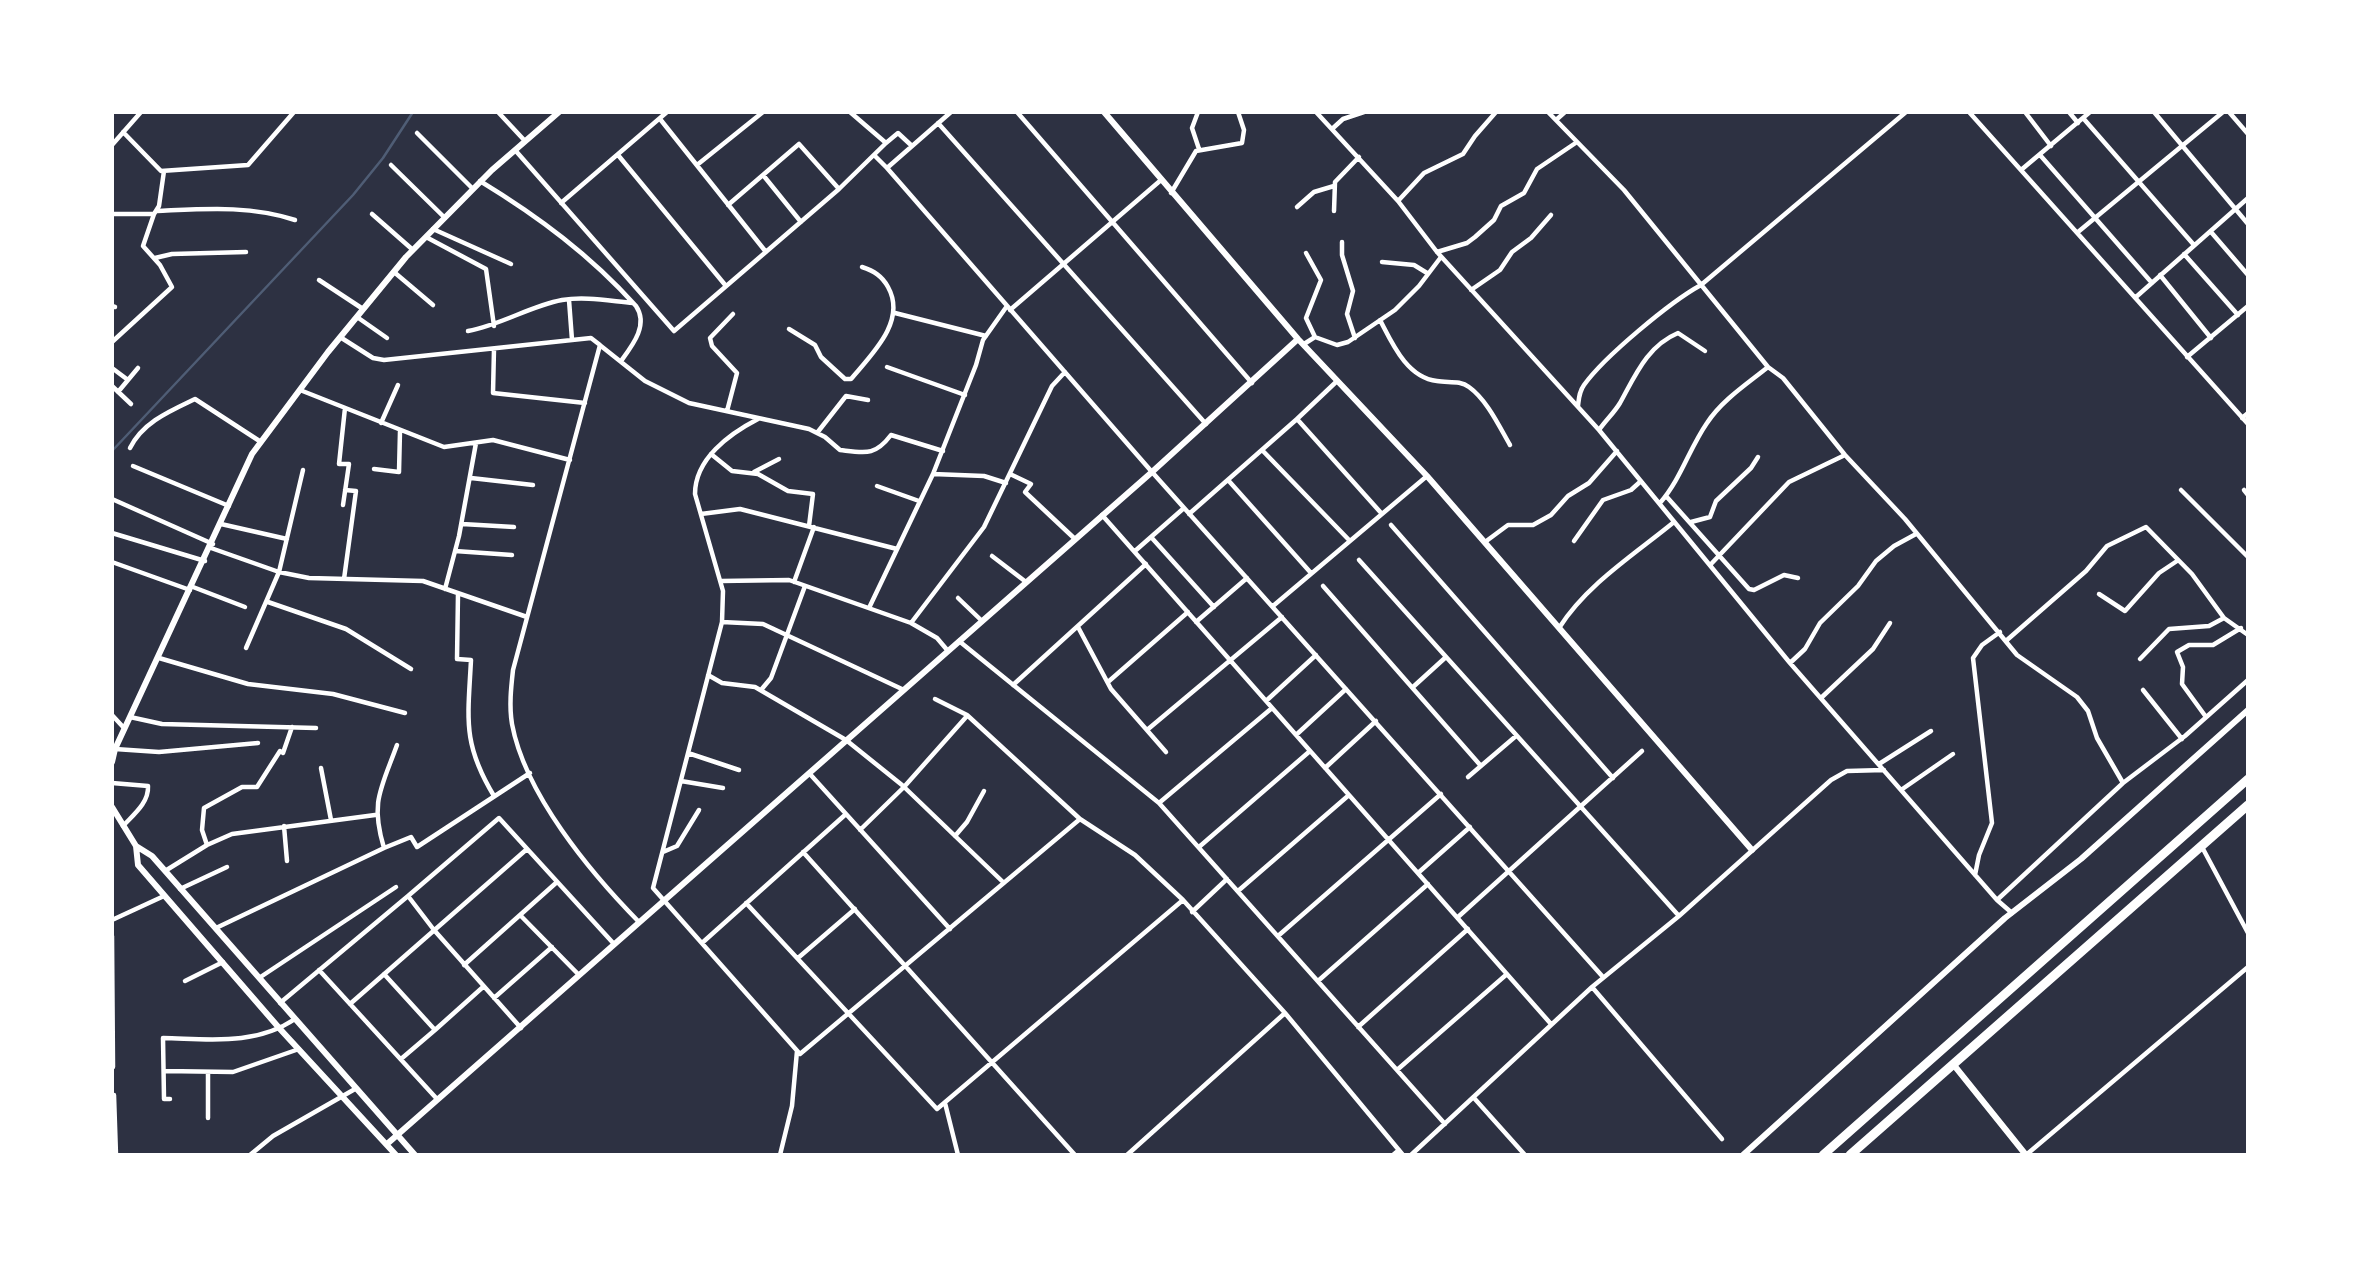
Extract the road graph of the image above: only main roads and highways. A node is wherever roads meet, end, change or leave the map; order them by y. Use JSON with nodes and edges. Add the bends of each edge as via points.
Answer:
{"nodes":[{"id":1,"x":2248,"y":779,"type":"edge"},
{"id":2,"x":2248,"y":805,"type":"edge"},
{"id":3,"x":1823,"y":1155,"type":"edge"},
{"id":4,"x":1850,"y":1155,"type":"edge"}],
"edges":[{"from":1,"to":3,"type":"highway"},
{"from":2,"to":4,"type":"highway"}]}
